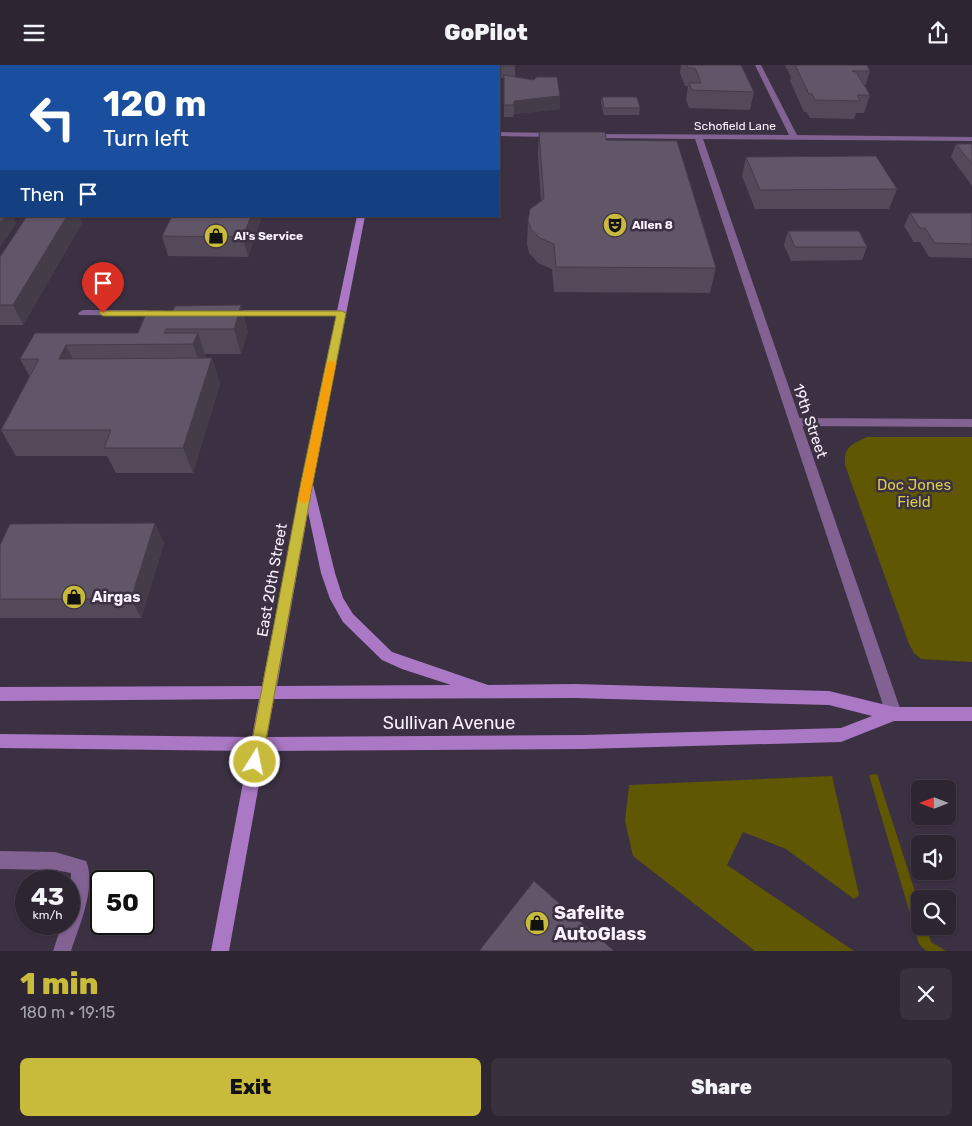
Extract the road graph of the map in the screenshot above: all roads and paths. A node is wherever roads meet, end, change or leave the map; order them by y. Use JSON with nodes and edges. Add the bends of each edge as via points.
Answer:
{"nodes":[{"id":1,"x":758,"y":65,"type":"edge"},
{"id":2,"x":500,"y":134,"type":"edge"},
{"id":3,"x":560,"y":135,"type":"edge"},
{"id":4,"x":578,"y":136,"type":"edge"},
{"id":5,"x":698,"y":137,"type":"junction"},
{"id":6,"x":794,"y":138,"type":"junction"},
{"id":7,"x":972,"y":139,"type":"edge"},
{"id":8,"x":362,"y":217,"type":"edge"},
{"id":9,"x":84,"y":313,"type":"dead end"},
{"id":10,"x":173,"y":313,"type":"edge"},
{"id":11,"x":212,"y":313,"type":"edge"},
{"id":12,"x":342,"y":313,"type":"junction"},
{"id":13,"x":795,"y":422,"type":"junction"},
{"id":14,"x":972,"y":423,"type":"edge"},
{"id":15,"x":307,"y":482,"type":"junction"},
{"id":16,"x":268,"y":692,"type":"junction"},
{"id":17,"x":494,"y":692,"type":"junction"},
{"id":18,"x":0,"y":693,"type":"edge"},
{"id":19,"x":894,"y":714,"type":"junction"},
{"id":20,"x":972,"y":714,"type":"edge"},
{"id":21,"x":0,"y":741,"type":"edge"},
{"id":22,"x":258,"y":744,"type":"junction"},
{"id":23,"x":0,"y":860,"type":"edge"},
{"id":24,"x":62,"y":951,"type":"edge"},
{"id":25,"x":220,"y":951,"type":"edge"}],
"edges":[{"from":1,"to":6,"type":"street"},
{"from":2,"to":3,"type":"street"},
{"from":4,"to":5,"type":"street","name":"Schofield Lane"},
{"from":5,"to":6,"type":"street","name":"Schofield Lane"},
{"from":5,"to":13,"type":"street","name":"19th Street"},
{"from":6,"to":7,"type":"street","name":"Schofield Lane"},
{"from":8,"to":12,"type":"main road","name":"East 20th Street"},
{"from":9,"to":10,"type":"street"},
{"from":11,"to":12,"type":"street"},
{"from":12,"to":15,"type":"main road","name":"East 20th Street"},
{"from":13,"to":14,"type":"street"},
{"from":13,"to":19,"type":"street","name":"19th Street"},
{"from":15,"to":16,"type":"main road","name":"East 20th Street"},
{"from":15,"to":17,"type":"main road","via":[[328,573],[337,599],[348,617],[387,656]]},
{"from":16,"to":17,"type":"main road","name":"Sullivan Avenue"},
{"from":16,"to":18,"type":"main road","name":"Sullivan Avenue"},
{"from":16,"to":22,"type":"main road","name":"East 20th Street"},
{"from":17,"to":19,"type":"main road","name":"Sullivan Avenue","via":[[829,698]]},
{"from":19,"to":20,"type":"main road","name":"Sullivan Avenue"},
{"from":19,"to":22,"type":"main road","name":"Sullivan Avenue","via":[[841,735],[584,742]]},
{"from":21,"to":22,"type":"main road","name":"Sullivan Avenue"},
{"from":22,"to":25,"type":"main road","name":"East 20th Street"},
{"from":23,"to":24,"type":"street","via":[[55,861],[80,867],[79,898]]}]}
